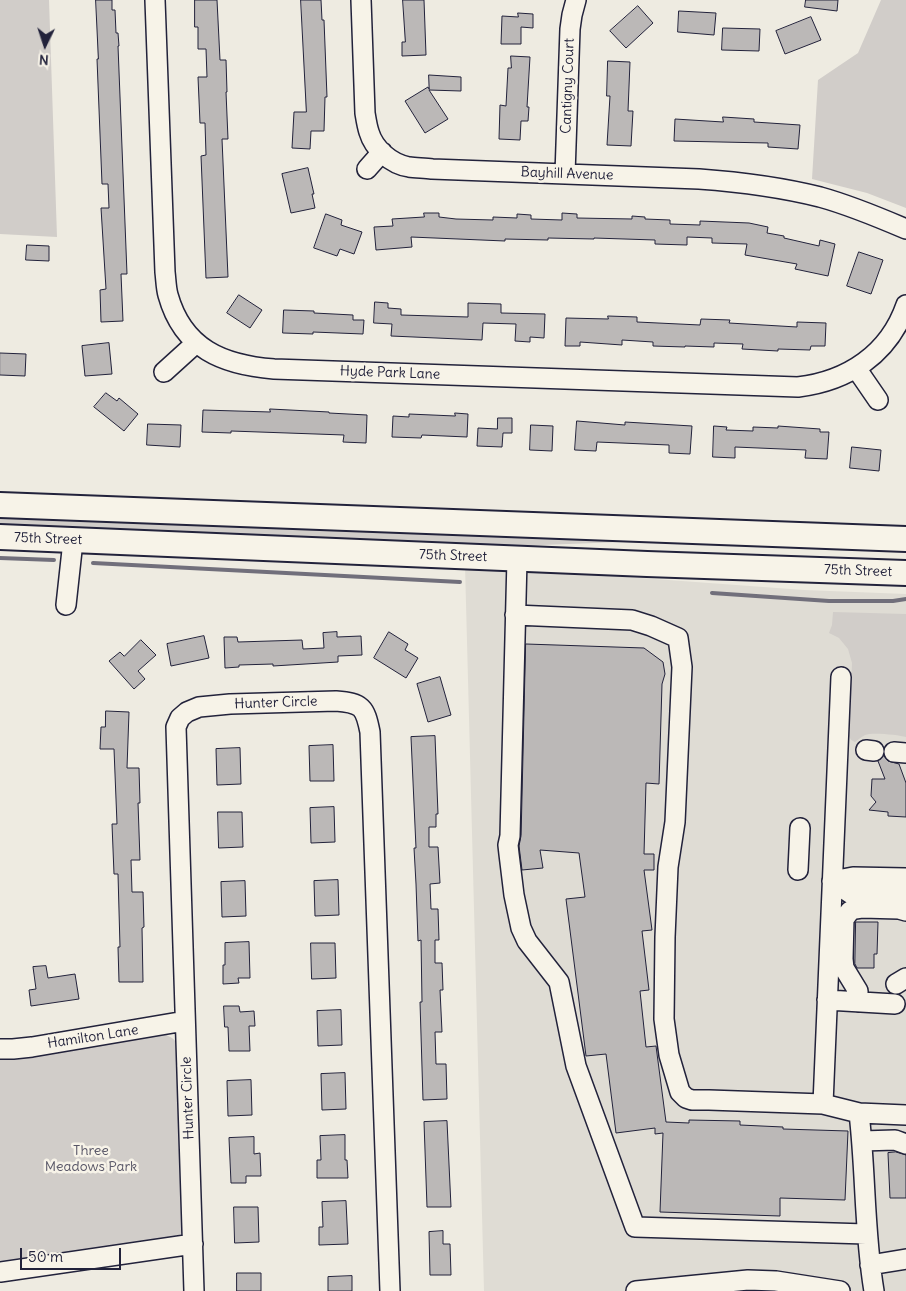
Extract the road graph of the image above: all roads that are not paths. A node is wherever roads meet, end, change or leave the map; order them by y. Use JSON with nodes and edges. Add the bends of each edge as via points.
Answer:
{"nodes":[{"id":1,"x":155,"y":0,"type":"edge"},
{"id":2,"x":361,"y":0,"type":"edge"},
{"id":3,"x":576,"y":0,"type":"edge"},
{"id":4,"x":382,"y":152,"type":"junction"},
{"id":5,"x":367,"y":170,"type":"dead end"},
{"id":6,"x":565,"y":174,"type":"junction"},
{"id":7,"x":906,"y":229,"type":"edge"},
{"id":8,"x":906,"y":305,"type":"edge"},
{"id":9,"x":196,"y":343,"type":"junction"},
{"id":10,"x":856,"y":368,"type":"junction"},
{"id":11,"x":164,"y":372,"type":"dead end"},
{"id":12,"x":878,"y":400,"type":"dead end"},
{"id":13,"x":0,"y":505,"type":"edge"},
{"id":14,"x":0,"y":538,"type":"edge"},
{"id":15,"x":906,"y":539,"type":"edge"},
{"id":16,"x":74,"y":540,"type":"junction"},
{"id":17,"x":517,"y":559,"type":"junction"},
{"id":18,"x":906,"y":573,"type":"edge"},
{"id":19,"x":66,"y":605,"type":"dead end"},
{"id":20,"x":515,"y":615,"type":"junction"},
{"id":21,"x":841,"y":677,"type":"dead end"},
{"id":22,"x":800,"y":828,"type":"dead end"},
{"id":23,"x":798,"y":870,"type":"dead end"},
{"id":24,"x":906,"y":878,"type":"edge"},
{"id":25,"x":832,"y":881,"type":"junction"},
{"id":26,"x":906,"y":896,"type":"edge"},
{"id":27,"x":906,"y":911,"type":"edge"},
{"id":28,"x":827,"y":1000,"type":"junction"},
{"id":29,"x":858,"y":1002,"type":"junction"},
{"id":30,"x":895,"y":1004,"type":"dead end"},
{"id":31,"x":185,"y":1021,"type":"junction"},
{"id":32,"x":0,"y":1049,"type":"edge"},
{"id":33,"x":823,"y":1104,"type":"junction"},
{"id":34,"x":859,"y":1114,"type":"junction"},
{"id":35,"x":906,"y":1115,"type":"edge"},
{"id":36,"x":862,"y":1141,"type":"junction"},
{"id":37,"x":906,"y":1144,"type":"edge"},
{"id":38,"x":866,"y":1234,"type":"junction"},
{"id":39,"x":193,"y":1244,"type":"junction"},
{"id":40,"x":906,"y":1259,"type":"edge"},
{"id":41,"x":870,"y":1265,"type":"junction"},
{"id":42,"x":0,"y":1272,"type":"edge"},
{"id":43,"x":194,"y":1291,"type":"edge"},
{"id":44,"x":390,"y":1291,"type":"edge"},
{"id":45,"x":636,"y":1291,"type":"edge"},
{"id":46,"x":840,"y":1291,"type":"edge"},
{"id":47,"x":874,"y":1291,"type":"edge"}],
"edges":[{"from":1,"to":9,"type":"street","name":"Hyde Park Lane","via":[[167,293],[180,324]]},
{"from":2,"to":4,"type":"street","name":"Bayhill Avenue","via":[[365,112],[368,130],[375,146]]},
{"from":3,"to":6,"type":"street","name":"Cantigny Court","via":[[570,28]]},
{"from":4,"to":5,"type":"street"},
{"from":4,"to":6,"type":"street","name":"Bayhill Avenue","via":[[394,162],[409,167]]},
{"from":6,"to":7,"type":"street","name":"Bayhill Avenue","via":[[699,179],[772,187],[853,207]]},
{"from":8,"to":10,"type":"street","name":"Hyde Park Lane","via":[[887,339]]},
{"from":9,"to":10,"type":"street","name":"Hyde Park Lane","via":[[234,363],[274,369],[798,387],[811,386]]},
{"from":9,"to":11,"type":"street"},
{"from":10,"to":12,"type":"street"},
{"from":13,"to":15,"type":"main road"},
{"from":14,"to":16,"type":"main road","name":"75th Street"},
{"from":16,"to":17,"type":"main road","name":"75th Street"},
{"from":16,"to":19,"type":"street"},
{"from":17,"to":18,"type":"main road","name":"75th Street"},
{"from":17,"to":20,"type":"street"},
{"from":20,"to":33,"type":"street","via":[[632,620],[678,638],[682,667],[675,822],[668,867],[664,1019],[678,1086],[686,1098],[692,1100]]},
{"from":20,"to":38,"type":"street","via":[[508,845],[514,895],[527,941],[559,982],[576,1066],[635,1227]]},
{"from":21,"to":25,"type":"street"},
{"from":22,"to":23,"type":"street"},
{"from":24,"to":25,"type":"street","via":[[853,877]]},
{"from":25,"to":26,"type":"street","via":[[851,894]]},
{"from":25,"to":28,"type":"street"},
{"from":27,"to":29,"type":"street","via":[[855,909],[844,919],[844,968],[858,991]]},
{"from":28,"to":29,"type":"street"},
{"from":28,"to":33,"type":"street"},
{"from":29,"to":30,"type":"street"},
{"from":31,"to":32,"type":"street","name":"Hamilton Lane","via":[[32,1047]]},
{"from":31,"to":39,"type":"street","name":"Hunter Circle"},
{"from":31,"to":44,"type":"street","name":"Hunter Circle","via":[[176,727],[180,718],[199,707],[230,704],[336,701],[358,705],[366,714],[372,756]]},
{"from":33,"to":34,"type":"street"},
{"from":34,"to":35,"type":"street"},
{"from":34,"to":36,"type":"street"},
{"from":36,"to":37,"type":"street","via":[[895,1140]]},
{"from":36,"to":38,"type":"street"},
{"from":38,"to":41,"type":"street"},
{"from":39,"to":42,"type":"street"},
{"from":39,"to":43,"type":"street","name":"Hunter Circle"},
{"from":40,"to":41,"type":"street"},
{"from":41,"to":47,"type":"street"},
{"from":45,"to":46,"type":"street","via":[[748,1280]]}]}
